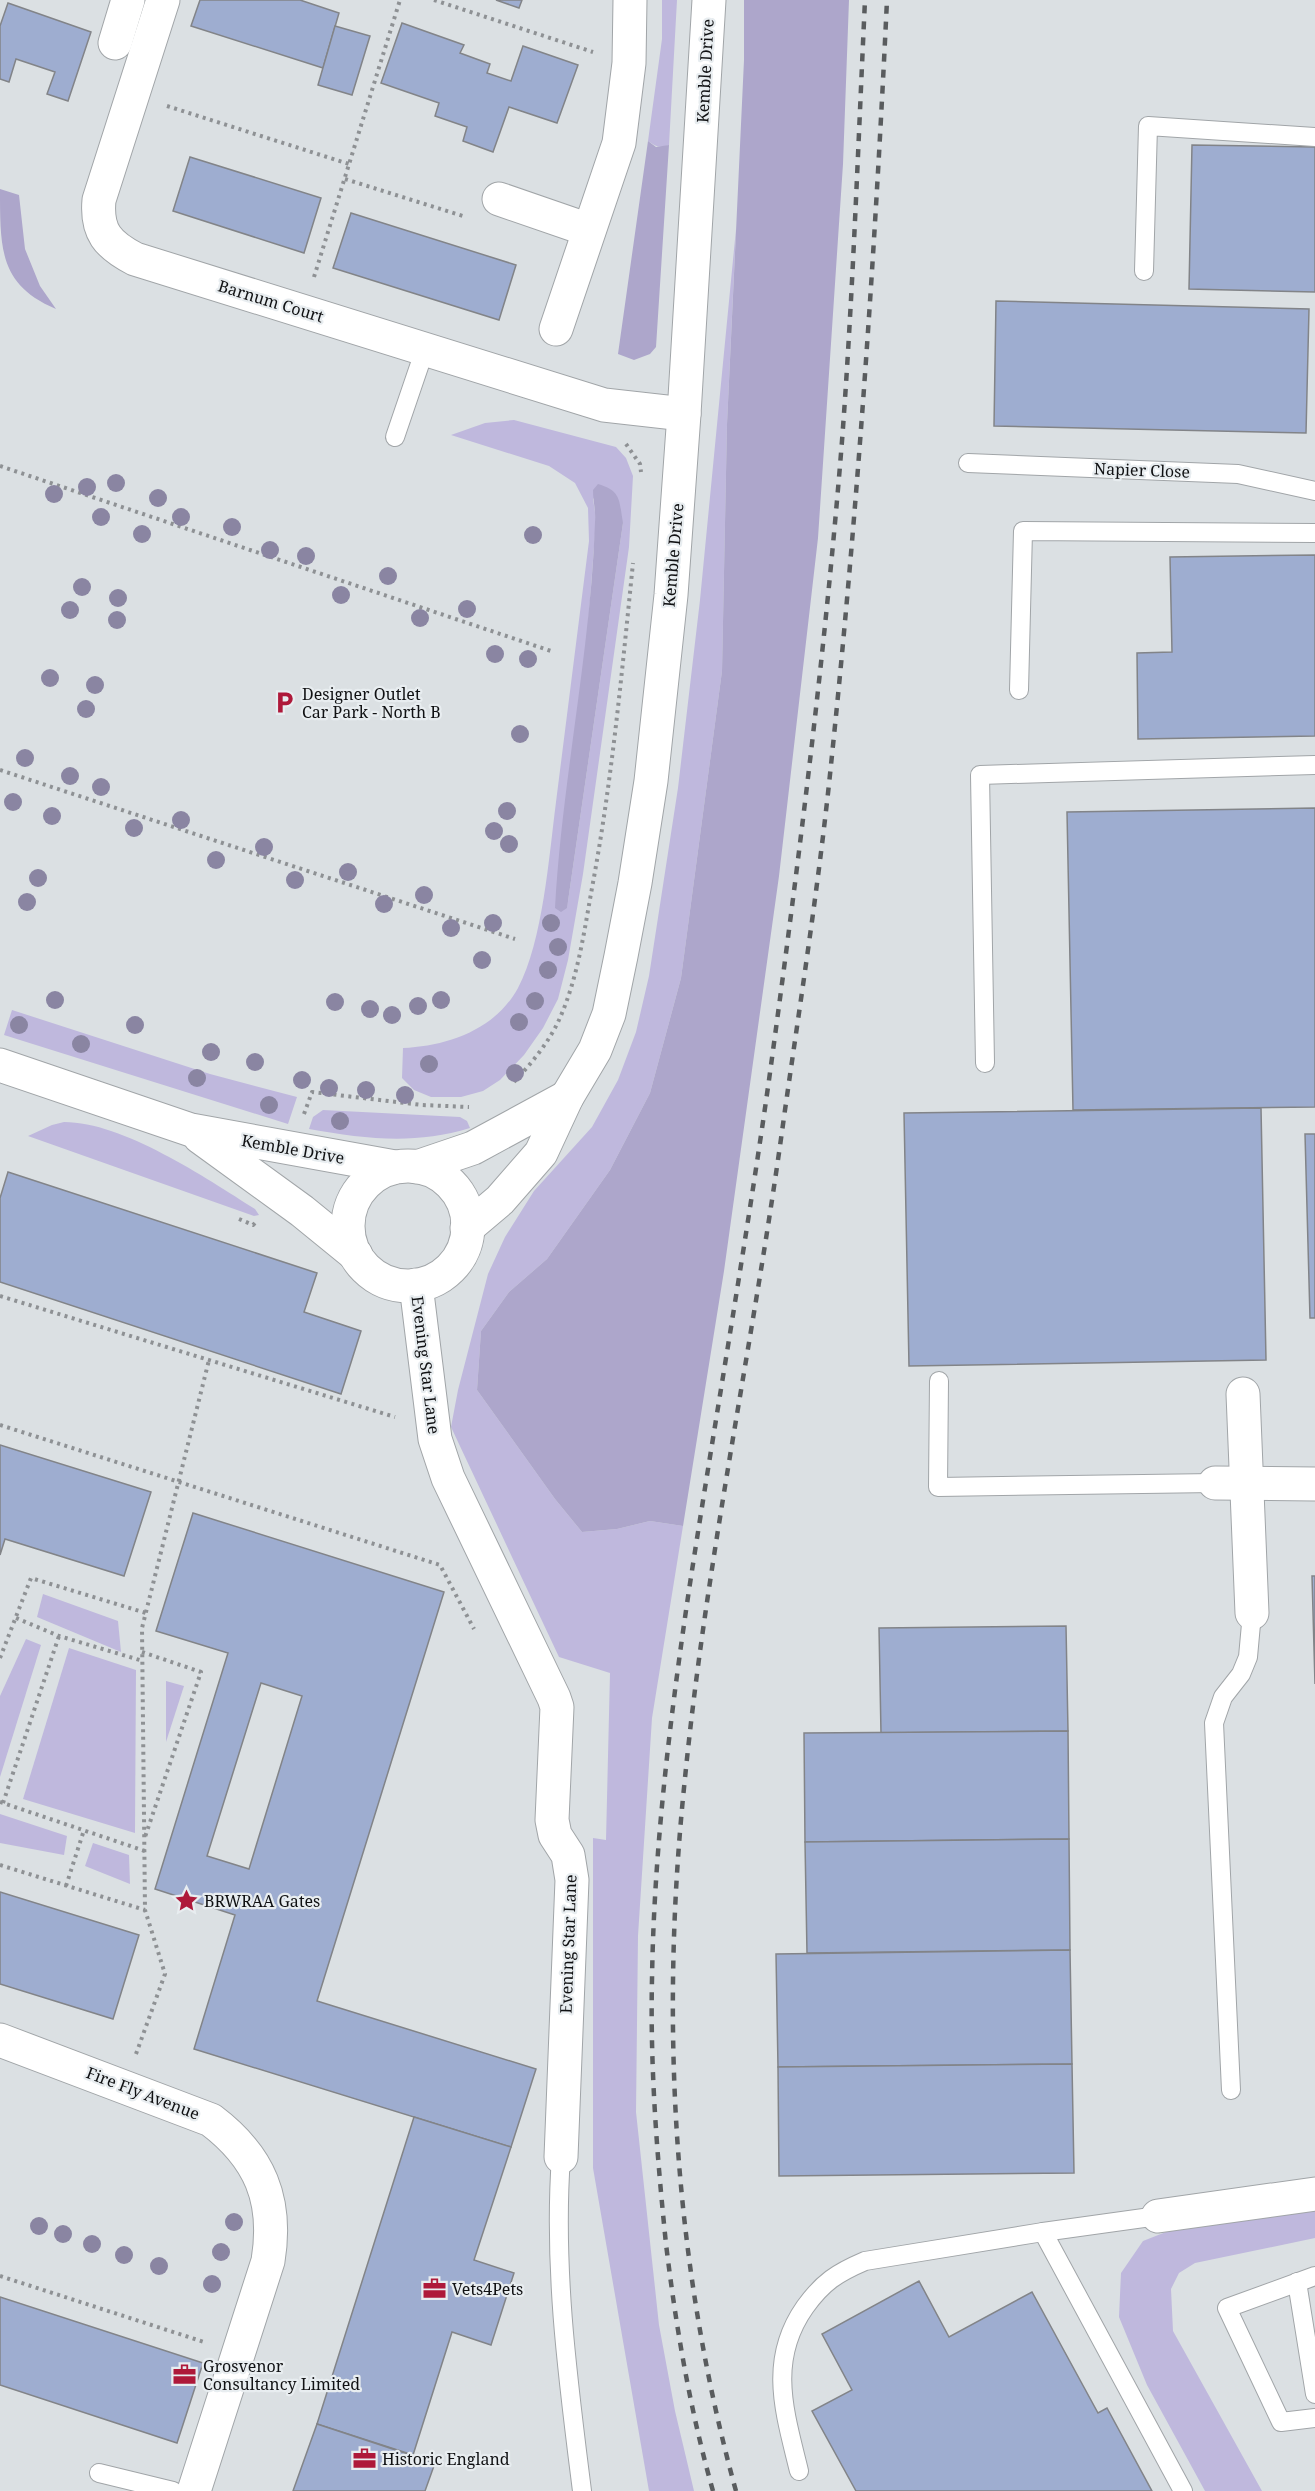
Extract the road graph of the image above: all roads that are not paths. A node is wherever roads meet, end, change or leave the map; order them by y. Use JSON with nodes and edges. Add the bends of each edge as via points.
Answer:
{"nodes":[{"id":1,"x":163,"y":0,"type":"edge"},
{"id":2,"x":630,"y":0,"type":"edge"},
{"id":3,"x":709,"y":0,"type":"edge"},
{"id":4,"x":124,"y":1,"type":"edge"},
{"id":5,"x":115,"y":43,"type":"dead end"},
{"id":6,"x":1315,"y":137,"type":"edge"},
{"id":7,"x":488,"y":210,"type":"road end"},
{"id":8,"x":589,"y":230,"type":"junction"},
{"id":9,"x":1144,"y":271,"type":"dead end"},
{"id":10,"x":556,"y":329,"type":"dead end"},
{"id":11,"x":425,"y":349,"type":"junction"},
{"id":12,"x":684,"y":414,"type":"junction"},
{"id":13,"x":395,"y":437,"type":"dead end"},
{"id":14,"x":968,"y":463,"type":"dead end"},
{"id":15,"x":1315,"y":491,"type":"edge"},
{"id":16,"x":1315,"y":533,"type":"edge"},
{"id":17,"x":1019,"y":690,"type":"dead end"},
{"id":18,"x":1315,"y":765,"type":"edge"},
{"id":19,"x":985,"y":1063,"type":"dead end"},
{"id":20,"x":1,"y":1068,"type":"edge"},
{"id":21,"x":567,"y":1097,"type":"junction"},
{"id":22,"x":191,"y":1130,"type":"junction"},
{"id":23,"x":406,"y":1167,"type":"junction"},
{"id":24,"x":467,"y":1228,"type":"junction"},
{"id":25,"x":356,"y":1256,"type":"junction"},
{"id":26,"x":416,"y":1285,"type":"junction"},
{"id":27,"x":939,"y":1381,"type":"dead end"},
{"id":28,"x":1243,"y":1394,"type":"dead end"},
{"id":29,"x":1215,"y":1483,"type":"joint"},
{"id":30,"x":1247,"y":1484,"type":"junction"},
{"id":31,"x":1315,"y":1484,"type":"edge"},
{"id":32,"x":1252,"y":1613,"type":"joint"},
{"id":33,"x":0,"y":2040,"type":"edge"},
{"id":34,"x":1231,"y":2090,"type":"dead end"},
{"id":35,"x":561,"y":2157,"type":"joint"},
{"id":36,"x":1315,"y":2194,"type":"edge"},
{"id":37,"x":1158,"y":2216,"type":"joint"},
{"id":38,"x":1043,"y":2232,"type":"junction"},
{"id":39,"x":1315,"y":2276,"type":"edge"},
{"id":40,"x":1297,"y":2282,"type":"junction"},
{"id":41,"x":1315,"y":2394,"type":"edge"},
{"id":42,"x":1315,"y":2418,"type":"edge"},
{"id":43,"x":799,"y":2471,"type":"dead end"},
{"id":44,"x":99,"y":2473,"type":"dead end"},
{"id":45,"x":173,"y":2491,"type":"edge"},
{"id":46,"x":194,"y":2491,"type":"edge"},
{"id":47,"x":582,"y":2491,"type":"edge"},
{"id":48,"x":1183,"y":2491,"type":"edge"}],
"edges":[{"from":1,"to":11,"type":"street","name":"Barnum Court","via":[[99,200],[97,216],[103,233],[116,248],[135,259]]},
{"from":2,"to":8,"type":"street","via":[[629,63],[619,143]]},
{"from":3,"to":12,"type":"street","name":"Kemble Drive"},
{"from":4,"to":5,"type":"street"},
{"from":6,"to":9,"type":"lane","via":[[1148,126]]},
{"from":7,"to":8,"type":"street"},
{"from":8,"to":10,"type":"street"},
{"from":11,"to":12,"type":"street","name":"Barnum Court","via":[[604,405]]},
{"from":11,"to":13,"type":"lane"},
{"from":12,"to":21,"type":"street","name":"Kemble Drive","via":[[671,595],[651,781],[635,883],[609,1014],[595,1050]]},
{"from":14,"to":15,"type":"lane","name":"Napier Close","via":[[1238,474]]},
{"from":16,"to":17,"type":"lane","via":[[1023,531]]},
{"from":18,"to":19,"type":"lane","via":[[980,775]]},
{"from":20,"to":22,"type":"street","name":"Kemble Drive"},
{"from":21,"to":23,"type":"street","name":"Kemble Drive","via":[[484,1143],[454,1156]]},
{"from":21,"to":24,"type":"street","name":"Kemble Drive","via":[[541,1153],[500,1200]]},
{"from":22,"to":23,"type":"street","name":"Kemble Drive"},
{"from":22,"to":25,"type":"street","name":"Kemble Drive","via":[[278,1192]]},
{"from":23,"to":24,"type":"street","via":[[439,1175],[453,1187],[463,1204]]},
{"from":23,"to":25,"type":"street","via":[[382,1172],[366,1183],[355,1199],[348,1228]]},
{"from":24,"to":26,"type":"street","via":[[462,1252],[450,1268],[434,1280]]},
{"from":25,"to":26,"type":"street","via":[[382,1279]]},
{"from":26,"to":35,"type":"street","name":"Evening Star Lane","via":[[433,1429],[448,1478],[557,1707],[552,1820],[555,1835],[568,1854],[572,1880]]},
{"from":27,"to":29,"type":"lane","via":[[938,1487]]},
{"from":28,"to":30,"type":"street"},
{"from":29,"to":30,"type":"street"},
{"from":30,"to":31,"type":"street"},
{"from":30,"to":32,"type":"street"},
{"from":32,"to":34,"type":"lane","via":[[1248,1658],[1223,1697],[1214,1723]]},
{"from":33,"to":46,"type":"street","name":"Fire Fly Avenue","via":[[212,2120],[247,2154],[259,2173],[267,2194],[272,2236],[268,2261]]},
{"from":35,"to":47,"type":"lane","name":"Evening Star Lane","via":[[558,2230],[564,2343]]},
{"from":36,"to":37,"type":"street"},
{"from":37,"to":38,"type":"lane"},
{"from":38,"to":43,"type":"lane","via":[[865,2261],[838,2273],[818,2288],[794,2323],[783,2352],[786,2416]]},
{"from":38,"to":48,"type":"lane"},
{"from":39,"to":40,"type":"lane"},
{"from":40,"to":41,"type":"lane"},
{"from":40,"to":42,"type":"lane","via":[[1227,2308],[1281,2422]]},
{"from":44,"to":45,"type":"lane"}]}
